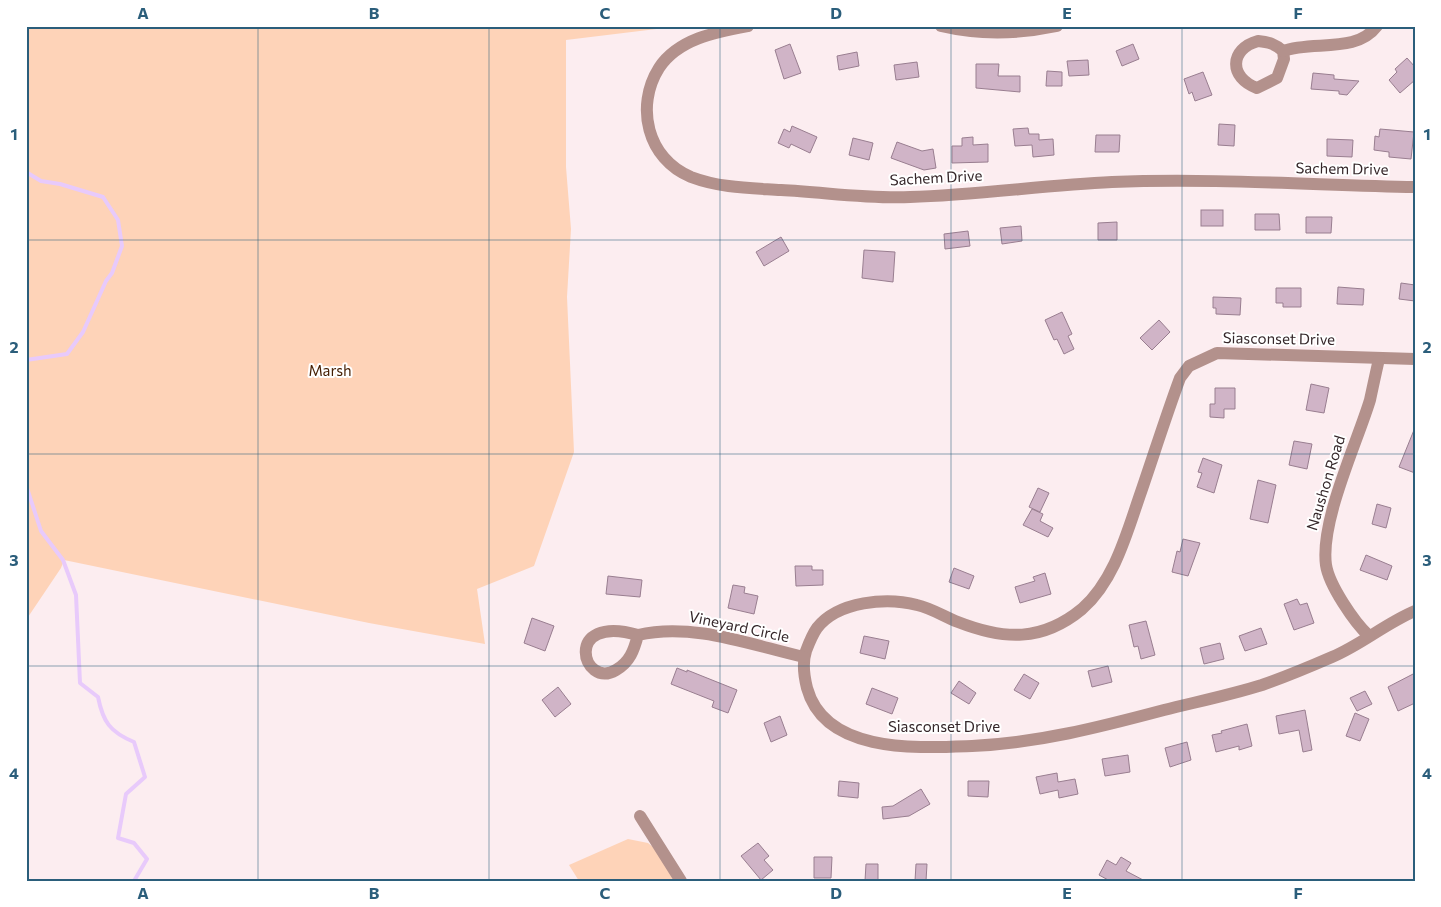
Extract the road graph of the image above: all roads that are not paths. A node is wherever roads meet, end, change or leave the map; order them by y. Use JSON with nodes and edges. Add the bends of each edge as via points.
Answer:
{"nodes":[{"id":1,"x":748,"y":26,"type":"edge"},
{"id":2,"x":941,"y":26,"type":"edge"},
{"id":3,"x":1057,"y":26,"type":"edge"},
{"id":4,"x":1377,"y":26,"type":"edge"},
{"id":5,"x":1283,"y":52,"type":"dead end"},
{"id":6,"x":1415,"y":187,"type":"edge"},
{"id":7,"x":1379,"y":359,"type":"junction"},
{"id":8,"x":1415,"y":359,"type":"edge"},
{"id":9,"x":1415,"y":611,"type":"edge"},
{"id":10,"x":638,"y":635,"type":"dead end"},
{"id":11,"x":1369,"y":636,"type":"junction"},
{"id":12,"x":804,"y":657,"type":"junction"},
{"id":13,"x":640,"y":816,"type":"dead end"},
{"id":14,"x":681,"y":881,"type":"edge"}],
"edges":[{"from":1,"to":6,"type":"street","name":"Sachem Drive","via":[[715,33],[671,54],[650,87],[646,107],[651,140],[666,160],[689,176],[753,190],[908,197],[1146,181]]},
{"from":2,"to":3,"type":"street","via":[[998,32],[1024,32]]},
{"from":4,"to":5,"type":"street","via":[[1360,40],[1346,44],[1313,44]]},
{"from":7,"to":8,"type":"street","name":"Siasconset Drive"},
{"from":7,"to":11,"type":"street","name":"Naushon Road","via":[[1370,399],[1337,497],[1326,541],[1326,567],[1347,611]]},
{"from":7,"to":12,"type":"street","name":"Siasconset Drive","via":[[1217,353],[1184,370],[1121,550],[1097,595],[1056,627],[1027,636],[1005,634],[959,623],[918,605],[863,603],[829,618],[818,627]]},
{"from":9,"to":11,"type":"street","name":"Siasconset Drive"},
{"from":10,"to":12,"type":"street","name":"Vineyard Circle","via":[[683,630]]},
{"from":11,"to":12,"type":"street","name":"Siasconset Drive","via":[[1336,656],[1263,685],[1034,742],[970,746],[884,744],[845,733],[832,726],[810,699],[804,677]]},
{"from":13,"to":14,"type":"street"}]}
